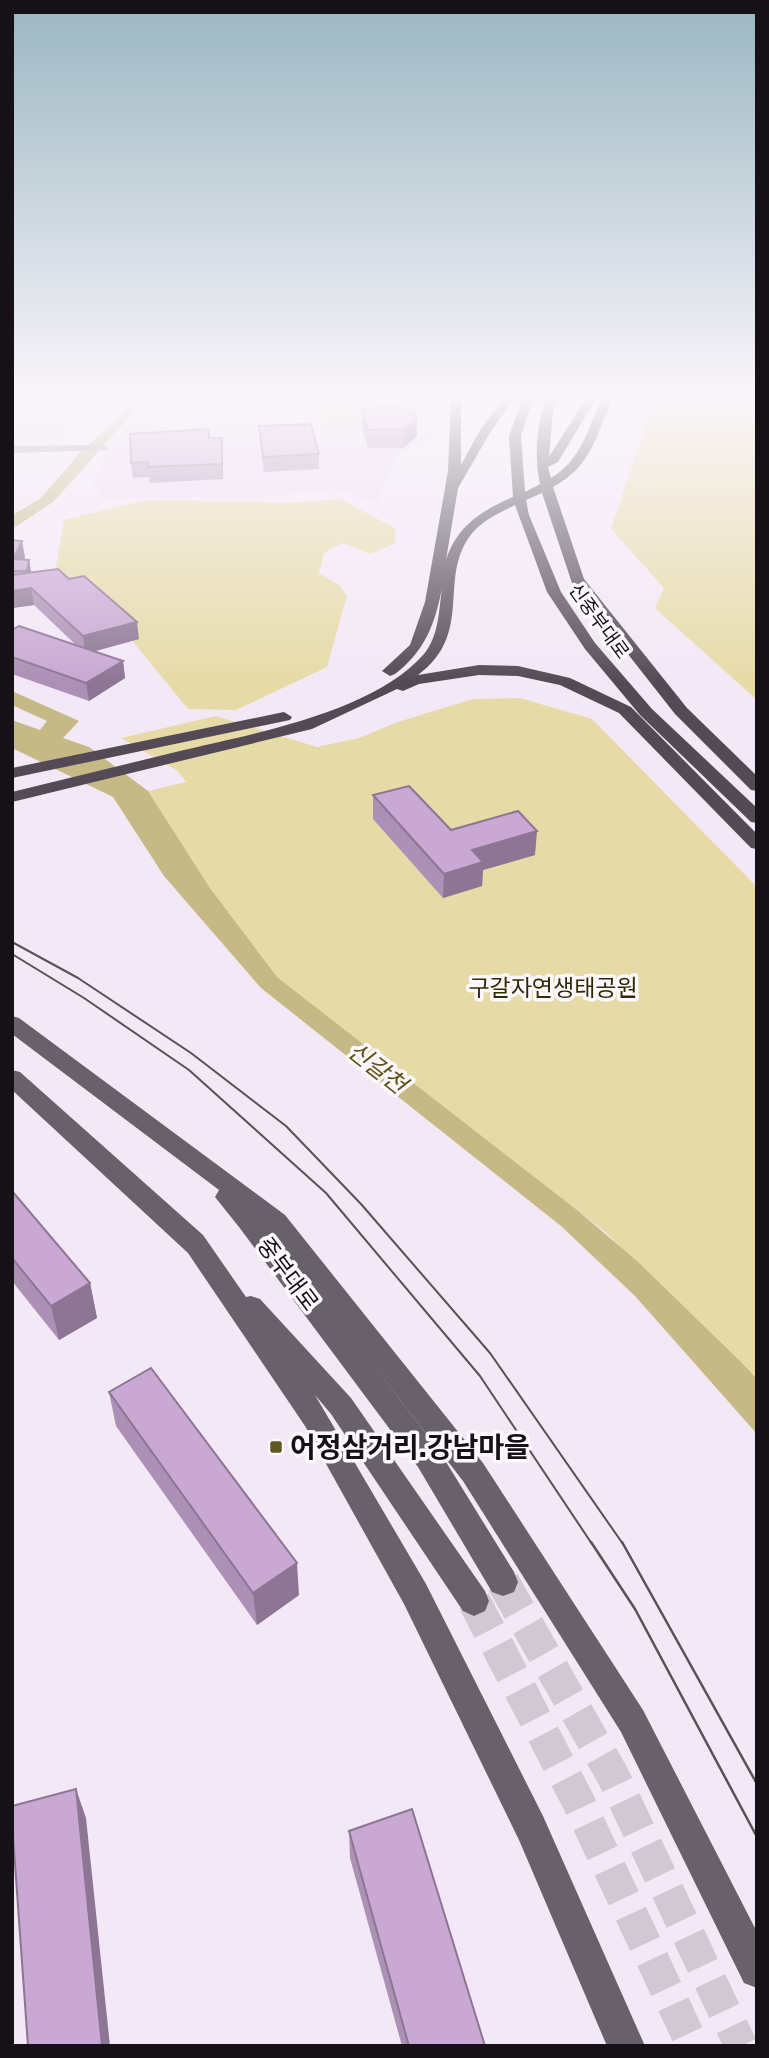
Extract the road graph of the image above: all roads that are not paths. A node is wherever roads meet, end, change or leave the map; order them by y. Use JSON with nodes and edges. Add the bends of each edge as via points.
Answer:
{"nodes":[{"id":1,"x":453,"y":491,"type":"edge"},
{"id":2,"x":519,"y":491,"type":"edge"},
{"id":3,"x":537,"y":491,"type":"edge"},
{"id":4,"x":548,"y":491,"type":"edge"},
{"id":5,"x":451,"y":494,"type":"joint"},
{"id":6,"x":349,"y":710,"type":"junction"},
{"id":7,"x":194,"y":753,"type":"junction"},
{"id":8,"x":12,"y":773,"type":"edge"},
{"id":9,"x":757,"y":786,"type":"edge"},
{"id":10,"x":12,"y":791,"type":"edge"},
{"id":11,"x":12,"y":797,"type":"edge"},
{"id":12,"x":757,"y":818,"type":"edge"},
{"id":13,"x":757,"y":844,"type":"edge"},
{"id":14,"x":12,"y":1023,"type":"edge"},
{"id":15,"x":12,"y":1077,"type":"edge"},
{"id":16,"x":12,"y":1087,"type":"edge"},
{"id":17,"x":51,"y":1112,"type":"junction"},
{"id":18,"x":190,"y":1155,"type":"junction"},
{"id":19,"x":194,"y":1242,"type":"junction"},
{"id":20,"x":503,"y":1582,"type":"tunnel mouth"},
{"id":21,"x":474,"y":1601,"type":"tunnel mouth"},
{"id":22,"x":757,"y":1970,"type":"edge"},
{"id":23,"x":626,"y":2046,"type":"edge"}],
"edges":[{"from":1,"to":5,"type":"highway"},
{"from":2,"to":12,"type":"highway","name":"신중부대로","via":[[523,515],[554,592],[590,646],[646,712]]},
{"from":3,"to":6,"type":"highway","via":[[489,514],[462,537],[439,643],[416,669]]},
{"from":4,"to":9,"type":"highway","name":"신중부대로","via":[[577,580],[681,711]]},
{"from":5,"to":8,"type":"highway","via":[[435,590],[421,637],[409,656],[360,691],[273,720]]},
{"from":6,"to":7,"type":"highway","via":[[306,726]]},
{"from":6,"to":13,"type":"highway","via":[[415,680],[479,670],[518,671],[565,681],[625,710]]},
{"from":7,"to":10,"type":"highway"},
{"from":7,"to":11,"type":"highway"},
{"from":14,"to":18,"type":"main road","name":"중부대로"},
{"from":15,"to":17,"type":"main road","name":"중부대로"},
{"from":16,"to":17,"type":"main road"},
{"from":17,"to":19,"type":"main road","name":"중부대로"},
{"from":18,"to":20,"type":"main road","name":"중부대로","via":[[248,1220],[428,1458]]},
{"from":18,"to":22,"type":"main road","via":[[276,1222],[473,1472],[632,1721]]},
{"from":19,"to":21,"type":"main road","name":"중부대로","via":[[341,1406]]},
{"from":19,"to":23,"type":"main road","via":[[315,1418],[415,1594],[531,1828]]}]}
